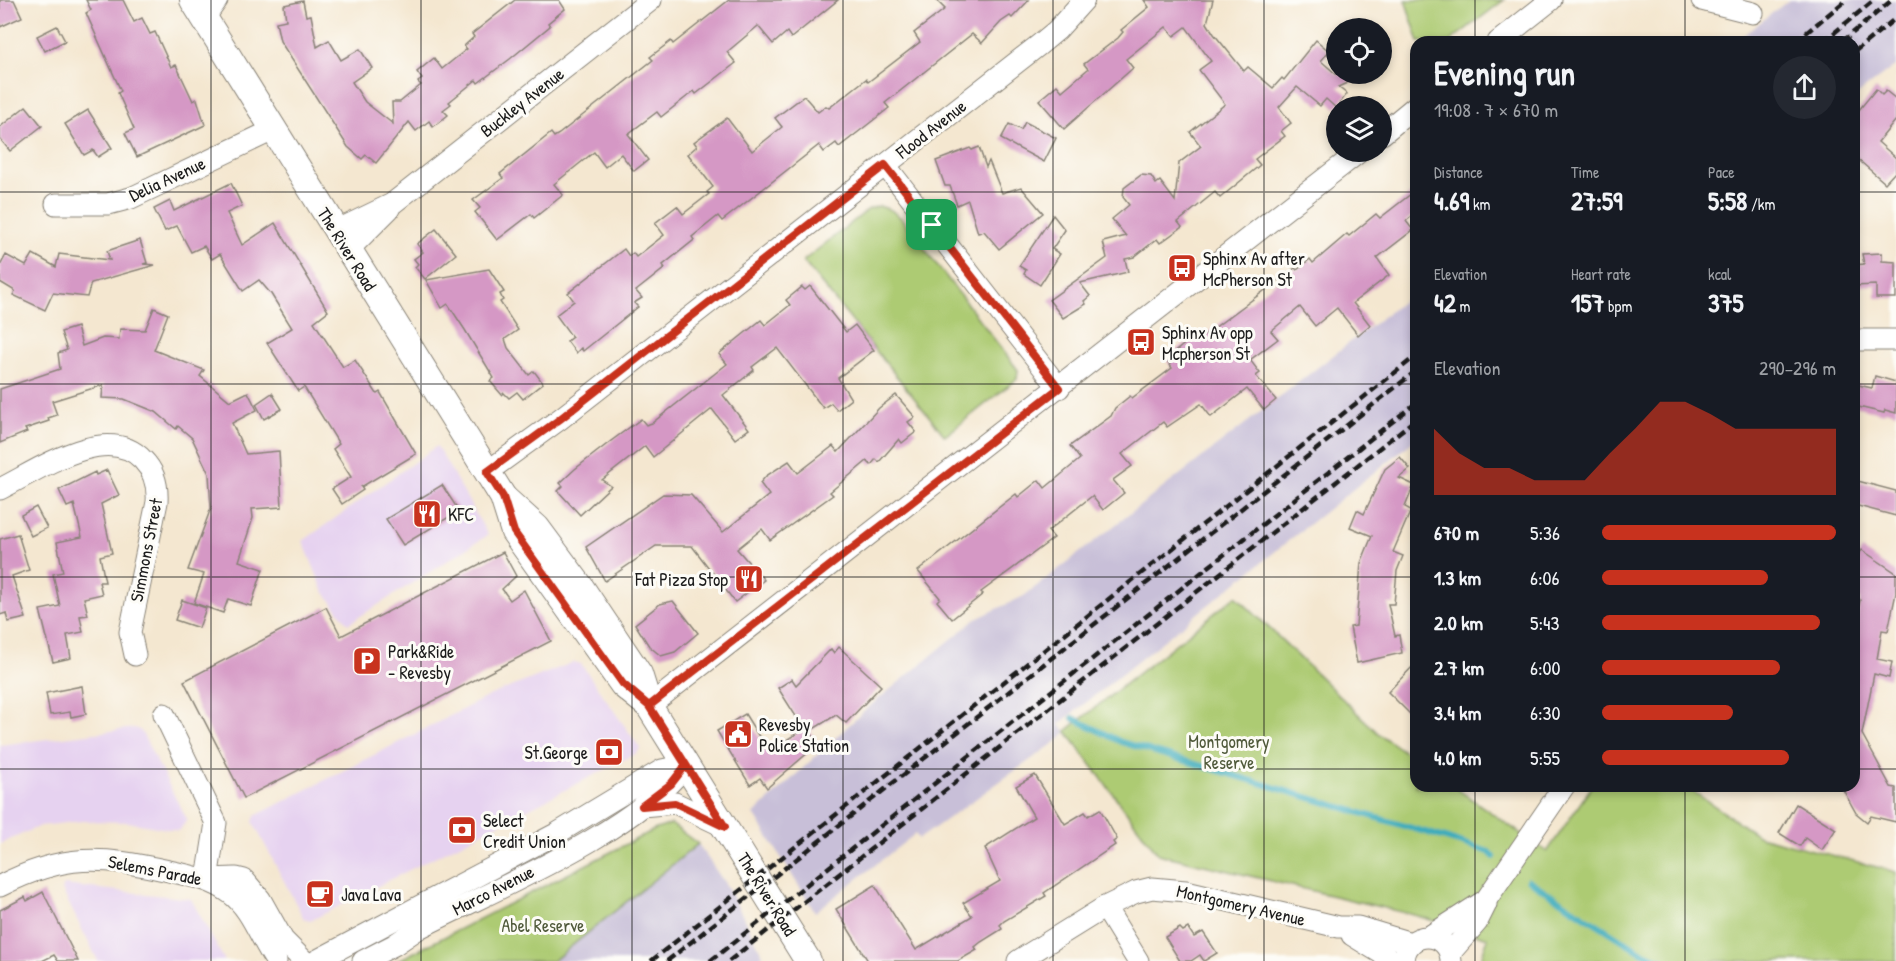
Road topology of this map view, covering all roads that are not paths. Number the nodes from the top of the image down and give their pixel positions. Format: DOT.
graph roads {
  1 [pos="651,0"];
  2 [pos="1084,0"];
  3 [pos="1551,0"];
  4 [pos="1702,0"];
  5 [pos="205,6"];
  6 [pos="1753,13"];
  7 [pos="1506,36"];
  8 [pos="1410,111"];
  9 [pos="1392,126"];
  10 [pos="273,130"];
  11 [pos="1346,162"];
  12 [pos="885,165"];
  13 [pos="56,204"];
  14 [pos="342,241"];
  15 [pos="1860,340"];
  16 [pos="1896,340"];
  17 [pos="1059,388"];
  18 [pos="487,472"];
  19 [pos="0,489"];
  20 [pos="135,655"];
  21 [pos="649,706"];
  22 [pos="164,714"];
  23 [pos="686,765"];
  24 [pos="1560,792"];
  25 [pos="642,806"];
  26 [pos="725,827"];
  27 [pos="207,879"];
  28 [pos="0,886"];
  29 [pos="1491,894"];
  30 [pos="1106,908"];
  31 [pos="1339,927"];
  32 [pos="1415,946"];
  33 [pos="799,957"];
  34 [pos="1451,957"];
  35 [pos="276,961"];
  36 [pos="304,961"];
  37 [pos="316,961"];
  38 [pos="363,961"];
  39 [pos="1018,961"];
  40 [pos="1138,961"];
  41 [pos="1394,961"];
  1 -- 14 [label="street, Buckley Avenue"];
  2 -- 12 [label="street, Flood Avenue"];
  3 -- 7 [label="street"];
  4 -- 6 [label="street"];
  5 -- 10 [label="main road, The River Road"];
  8 -- 9 [label="street"];
  10 -- 13 [label="street, Delia Avenue"];
  10 -- 14 [label="main road, The River Road"];
  11 -- 17 [label="street"];
  12 -- 17 [label="street"];
  12 -- 18 [label="street, Flood Avenue"];
  14 -- 18 [label="main road, The River Road"];
  15 -- 16 [label="street"];
  17 -- 21 [label="street"];
  18 -- 21 [label="main road, The River Road"];
  19 -- 20 [label="street, Simmons Street"];
  21 -- 23 [label="main road, The River Road"];
  22 -- 27 [label="street"];
  23 -- 25 [label="street, Marco Avenue"];
  23 -- 26 [label="main road, The River Road"];
  23 -- 37 [label="street, Marco Avenue"];
  24 -- 29 [label="street"];
  25 -- 26 [label="street"];
  25 -- 38 [label="street, Marco Avenue"];
  26 -- 33 [label="main road, The River Road"];
  27 -- 28 [label="street, Selems Parade"];
  27 -- 35 [label="street, Selems Parade"];
  27 -- 36 [label="street"];
  29 -- 32 [label="street"];
  29 -- 34 [label="street"];
  30 -- 31 [label="street, Montgomery Avenue"];
  30 -- 39 [label="street, Montgomery Avenue"];
  30 -- 40 [label="street"];
  31 -- 32 [label="street, Montgomery Avenue"];
  31 -- 41 [label="street, Montgomery Avenue"];
  32 -- 34 [label="street"];
}
